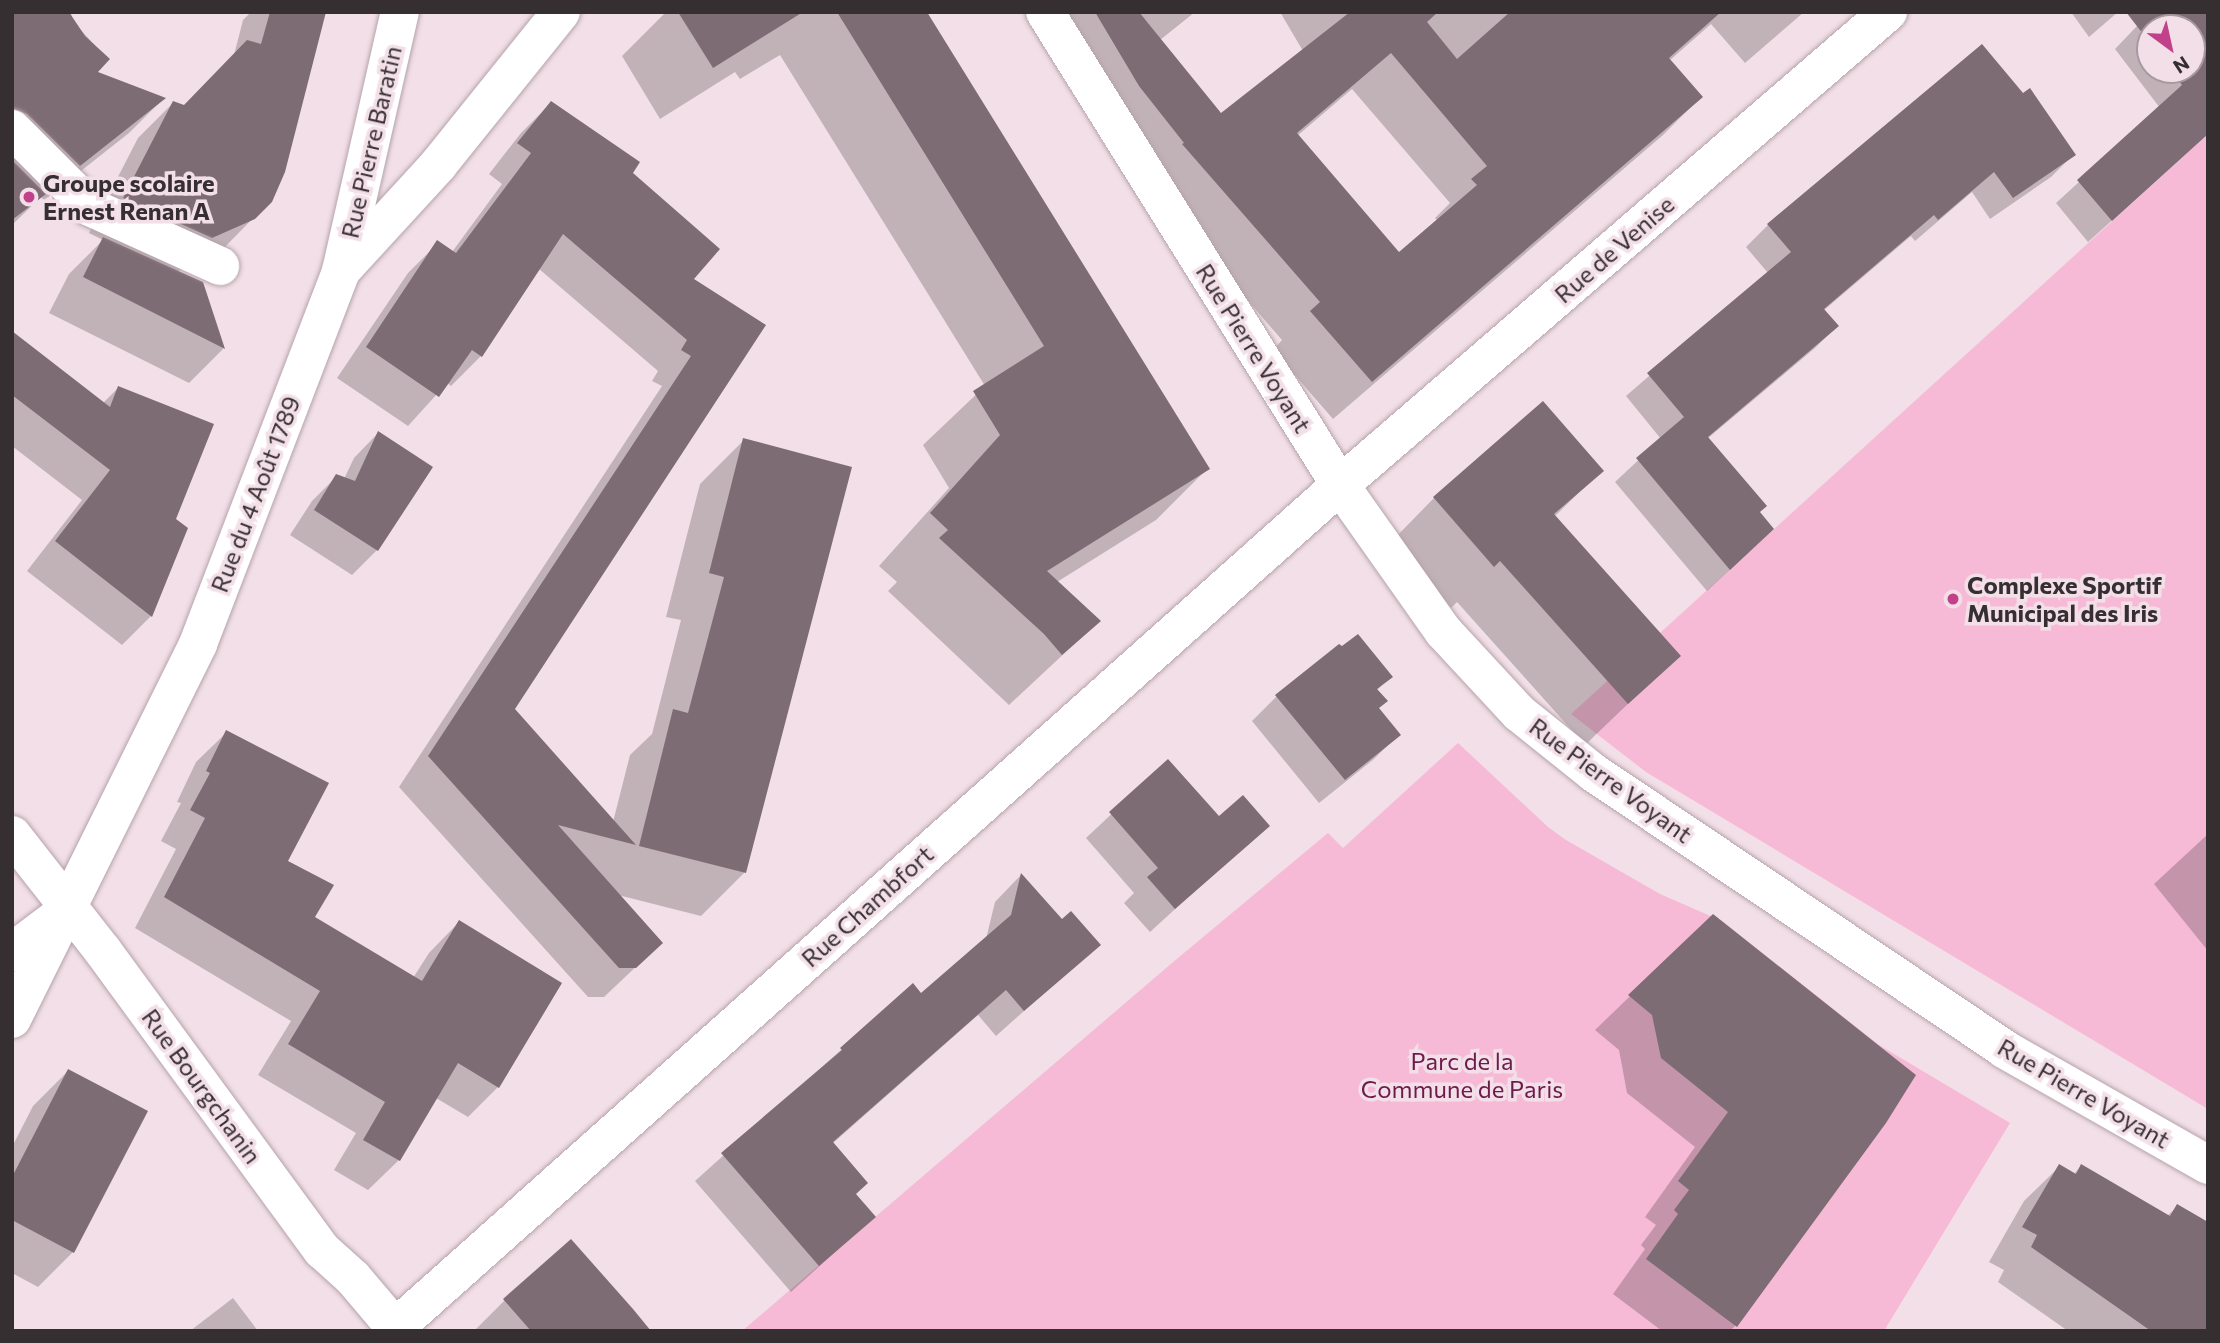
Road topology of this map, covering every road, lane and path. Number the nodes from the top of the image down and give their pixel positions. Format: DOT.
graph roads {
  1 [pos="400,12"];
  2 [pos="561,12"];
  3 [pos="1045,12"];
  4 [pos="1888,12"];
  5 [pos="12,129"];
  6 [pos="220,266"];
  7 [pos="341,271"];
  8 [pos="1340,485"];
  9 [pos="12,835"];
  10 [pos="69,909"];
  11 [pos="12,952"];
  12 [pos="12,1019"];
  13 [pos="2208,1165"];
  14 [pos="397,1329"];
  1 -- 7 [label="street, Rue Pierre Baratin"];
  2 -- 7 [label="street, Rue du 4 Août 1789"];
  3 -- 8 [label="street, Rue Pierre Voyant"];
  4 -- 8 [label="street, Rue de Venise"];
  5 -- 6 [label="street"];
  7 -- 10 [label="street, Rue du 4 Août 1789"];
  8 -- 13 [label="street, Rue Pierre Voyant"];
  8 -- 14 [label="street, Rue Chambfort"];
  9 -- 10 [label="street, Rue Bourgchanin"];
  10 -- 11 [label="street"];
  10 -- 12 [label="street, Rue du 4 Août 1789"];
  10 -- 14 [label="street, Rue Bourgchanin"];
}
